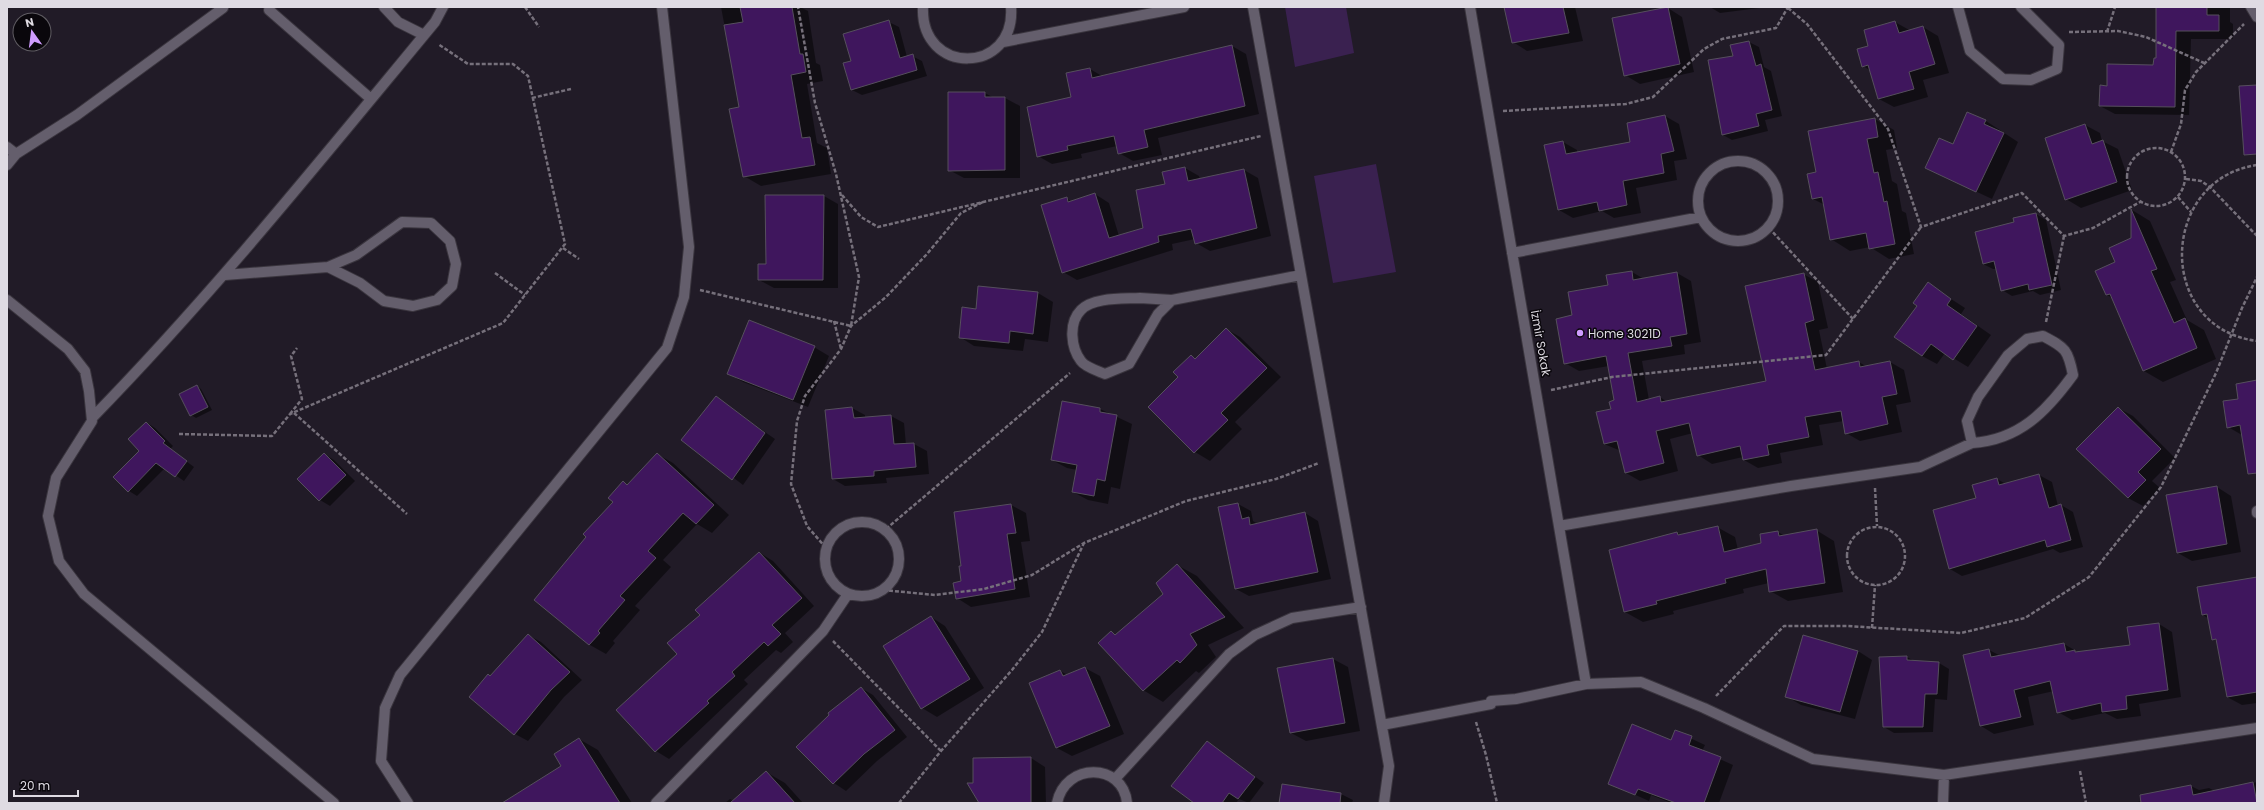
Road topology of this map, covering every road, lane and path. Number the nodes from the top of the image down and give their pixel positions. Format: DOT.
graph roads {
  1 [pos="384,7"];
  2 [pos="443,7"];
  3 [pos="525,7"];
  4 [pos="662,7"];
  5 [pos="798,7"];
  6 [pos="924,7"];
  7 [pos="1011,7"];
  8 [pos="1184,7"];
  9 [pos="1253,7"];
  10 [pos="1470,7"];
  11 [pos="1788,7"];
  12 [pos="1958,7"];
  13 [pos="2022,7"];
  14 [pos="2115,7"];
  15 [pos="223,8"];
  16 [pos="269,10"];
  17 [pos="2254,12"];
  18 [pos="539,27"];
  19 [pos="2107,32"];
  20 [pos="2047,33"];
  21 [pos="424,35"];
  22 [pos="1003,42"];
  23 [pos="2204,63"];
  24 [pos="571,90"];
  25 [pos="532,98"];
  26 [pos="371,99"];
  27 [pos="1488,112"];
  28 [pos="1275,133"];
  29 [pos="7,147"];
  30 [pos="2171,152"];
  31 [pos="16,154"];
  32 [pos="7,165"];
  33 [pos="2257,165"];
  34 [pos="2186,178"];
  35 [pos="2210,187"];
  36 [pos="842,195"];
  37 [pos="2178,197"];
  38 [pos="989,199"];
  39 [pos="2140,202"];
  40 [pos="2191,212"];
  41 [pos="1701,217"];
  42 [pos="1921,227"];
  43 [pos="1768,228"];
  44 [pos="2064,236"];
  45 [pos="2257,236"];
  46 [pos="562,248"];
  47 [pos="1512,253"];
  48 [pos="579,259"];
  49 [pos="328,267"];
  50 [pos="495,273"];
  51 [pos="225,275"];
  52 [pos="1301,275"];
  53 [pos="2257,277"];
  54 [pos="685,287"];
  55 [pos="525,295"];
  56 [pos="7,300"];
  57 [pos="1172,300"];
  58 [pos="1854,319"];
  59 [pos="833,320"];
  60 [pos="851,326"];
  61 [pos="2231,333"];
  62 [pos="2043,336"];
  63 [pos="2257,341"];
  64 [pos="297,348"];
  65 [pos="841,349"];
  66 [pos="1082,363"];
  67 [pos="1536,393"];
  68 [pos="294,413"];
  69 [pos="290,414"];
  70 [pos="92,418"];
  71 [pos="179,434"];
  72 [pos="1972,443"];
  73 [pos="1334,457"];
  74 [pos="1874,474"];
  75 [pos="407,514"];
  76 [pos="1559,526"];
  77 [pos="1877,526"];
  78 [pos="886,529"];
  79 [pos="1084,542"];
  80 [pos="826,548"];
  81 [pos="1875,585"];
  82 [pos="883,590"];
  83 [pos="848,594"];
  84 [pos="1361,607"];
  85 [pos="1872,628"];
  86 [pos="823,631"];
  87 [pos="1586,684"];
  88 [pos="1472,708"];
  89 [pos="1704,708"];
  90 [pos="1382,725"];
  91 [pos="2257,728"];
  92 [pos="941,751"];
  93 [pos="2077,755"];
  94 [pos="1944,775"];
  95 [pos="1115,780"];
  96 [pos="334,803"];
  97 [pos="408,803"];
  98 [pos="656,803"];
  99 [pos="899,803"];
  100 [pos="1057,803"];
  101 [pos="1127,803"];
  102 [pos="1384,803"];
  103 [pos="1497,803"];
  104 [pos="1943,803"];
  105 [pos="2086,803"];
  1 -- 21 [label="lane"];
  2 -- 21 [label="lane"];
  3 -- 18 [label="path"];
  4 -- 54 [label="lane"];
  5 -- 36 [label="path"];
  6 -- 22 [label="lane"];
  7 -- 22 [label="lane"];
  8 -- 22 [label="lane"];
  9 -- 28 [label="lane"];
  10 -- 27 [label="lane, İzmir Sokak"];
  11 -- 27 [label="path"];
  11 -- 42 [label="path"];
  12 -- 20 [label="lane"];
  13 -- 20 [label="lane"];
  14 -- 19 [label="path"];
  15 -- 31 [label="lane"];
  16 -- 26 [label="lane"];
  17 -- 23 [label="path"];
  19 -- 20 [label="path"];
  19 -- 23 [label="path"];
  21 -- 25 [label="path"];
  21 -- 26 [label="lane"];
  23 -- 30 [label="path"];
  24 -- 25 [label="path"];
  25 -- 46 [label="path"];
  26 -- 51 [label="lane"];
  27 -- 47 [label="lane, İzmir Sokak"];
  28 -- 38 [label="path"];
  28 -- 52 [label="lane"];
  29 -- 31 [label="lane"];
  30 -- 34 [label="path"];
  30 -- 39 [label="path"];
  31 -- 32 [label="lane"];
  33 -- 35 [label="path"];
  34 -- 35 [label="path"];
  34 -- 37 [label="path"];
  35 -- 40 [label="path"];
  35 -- 45 [label="path"];
  36 -- 38 [label="path"];
  36 -- 60 [label="path"];
  37 -- 39 [label="path"];
  37 -- 40 [label="path"];
  38 -- 60 [label="path"];
  39 -- 44 [label="path"];
  40 -- 61 [label="path"];
  41 -- 43 [label="lane"];
  41 -- 43 [label="lane"];
  41 -- 47 [label="lane"];
  42 -- 44 [label="path"];
  42 -- 58 [label="path"];
  43 -- 58 [label="path"];
  44 -- 62 [label="path"];
  46 -- 48 [label="path"];
  46 -- 55 [label="path"];
  47 -- 67 [label="lane, İzmir Sokak"];
  49 -- 49 [label="lane"];
  49 -- 51 [label="lane"];
  50 -- 55 [label="path"];
  51 -- 70 [label="lane"];
  52 -- 57 [label="lane"];
  52 -- 73 [label="lane"];
  53 -- 61 [label="path"];
  54 -- 59 [label="path"];
  54 -- 97 [label="lane"];
  55 -- 68 [label="path"];
  56 -- 70 [label="lane"];
  57 -- 66 [label="lane"];
  57 -- 66 [label="lane"];
  58 -- 67 [label="path"];
  59 -- 60 [label="path"];
  59 -- 65 [label="path"];
  60 -- 65 [label="path"];
  61 -- 63 [label="path"];
  61 -- 85 [label="path"];
  62 -- 72 [label="lane"];
  62 -- 72 [label="lane"];
  64 -- 69 [label="path"];
  65 -- 80 [label="path"];
  66 -- 78 [label="path"];
  67 -- 76 [label="lane, İzmir Sokak"];
  68 -- 69 [label="path"];
  68 -- 75 [label="path"];
  69 -- 71 [label="path"];
  70 -- 96 [label="lane"];
  72 -- 74 [label="lane"];
  73 -- 79 [label="path"];
  73 -- 84 [label="lane"];
  74 -- 76 [label="lane"];
  74 -- 77 [label="path"];
  76 -- 87 [label="lane, İzmir Sokak"];
  77 -- 81 [label="path"];
  77 -- 81 [label="path"];
  78 -- 80 [label="lane"];
  78 -- 82 [label="lane"];
  79 -- 82 [label="path"];
  79 -- 92 [label="path"];
  80 -- 83 [label="lane"];
  81 -- 85 [label="path"];
  82 -- 83 [label="lane"];
  83 -- 86 [label="lane"];
  84 -- 90 [label="lane"];
  84 -- 95 [label="lane"];
  85 -- 89 [label="path"];
  86 -- 92 [label="path"];
  86 -- 98 [label="lane"];
  87 -- 88 [label="lane"];
  87 -- 89 [label="lane"];
  88 -- 90 [label="lane"];
  88 -- 103 [label="path"];
  89 -- 94 [label="lane"];
  90 -- 102 [label="lane"];
  91 -- 93 [label="lane"];
  92 -- 99 [label="path"];
  93 -- 94 [label="lane"];
  93 -- 105 [label="path"];
  94 -- 104 [label="lane"];
  95 -- 100 [label="lane"];
  95 -- 101 [label="lane"];
}
